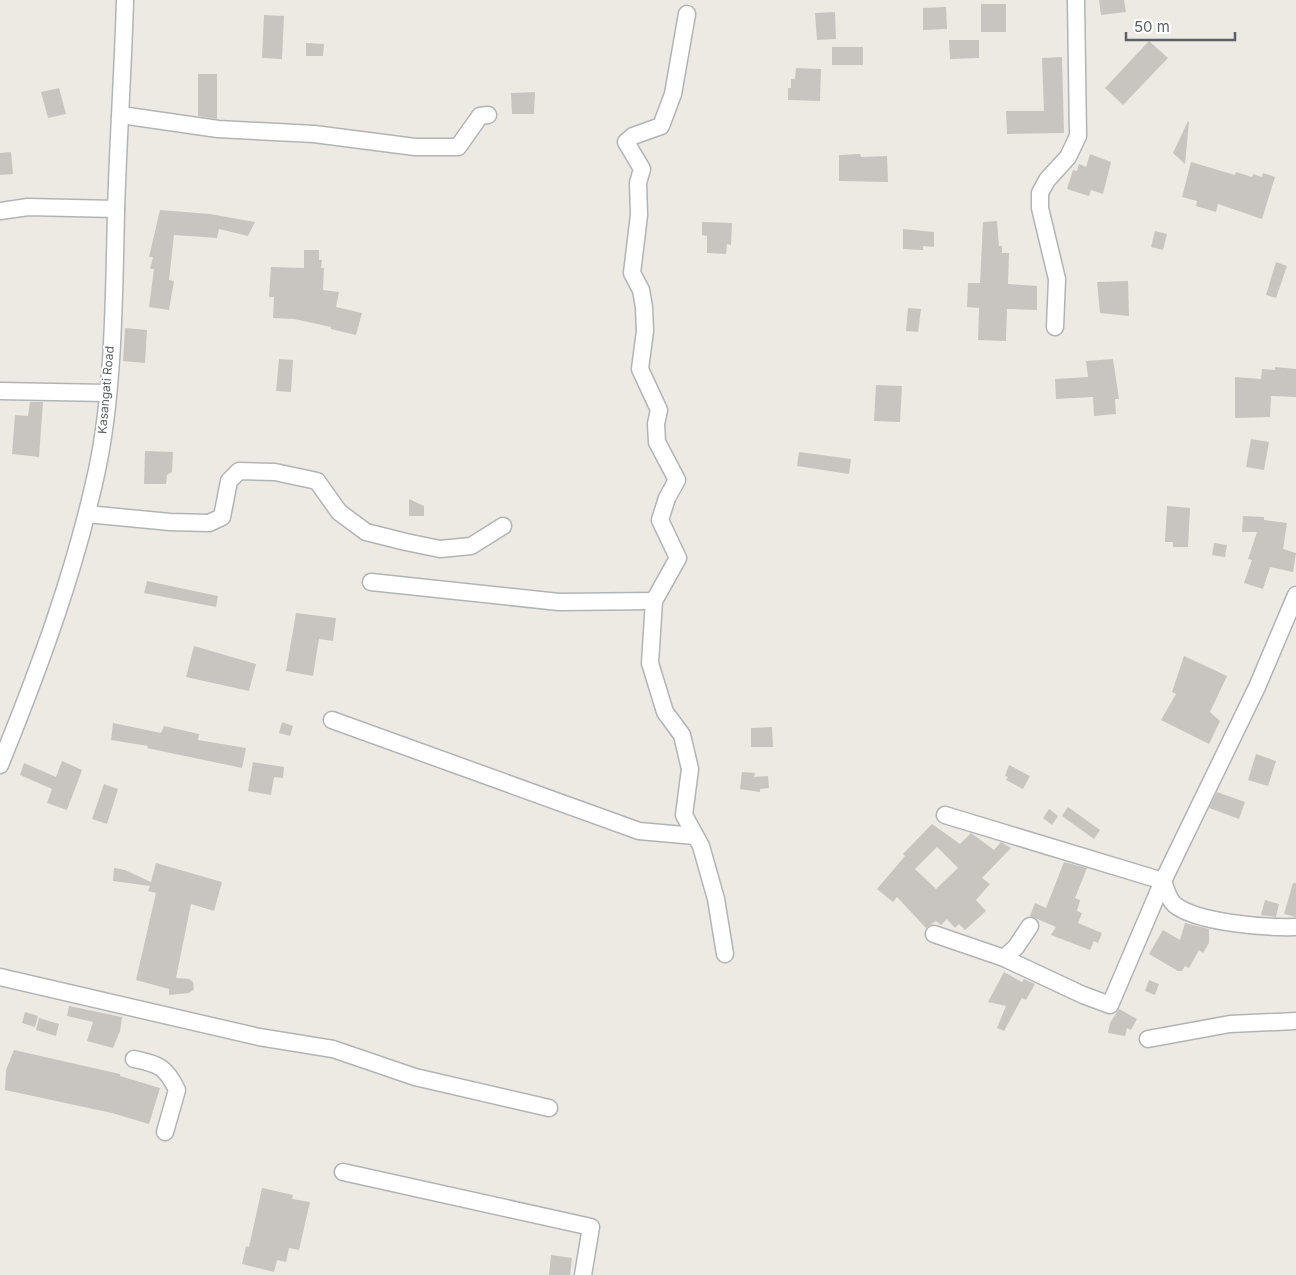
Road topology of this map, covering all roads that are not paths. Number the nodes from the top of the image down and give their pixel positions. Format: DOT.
graph roads {
  1 [pos="125,0"];
  2 [pos="1076,0"];
  3 [pos="687,14"];
  4 [pos="121,115"];
  5 [pos="488,115"];
  6 [pos="116,209"];
  7 [pos="0,211"];
  8 [pos="1055,327"];
  9 [pos="0,391"];
  10 [pos="107,393"];
  11 [pos="87,514"];
  12 [pos="503,526"];
  13 [pos="371,582"];
  14 [pos="1296,595"];
  15 [pos="654,601"];
  16 [pos="332,720"];
  17 [pos="0,765"];
  18 [pos="945,815"];
  19 [pos="695,836"];
  20 [pos="1163,881"];
  21 [pos="1030,926"];
  22 [pos="1296,927"];
  23 [pos="934,934"];
  24 [pos="725,954"];
  25 [pos="1004,958"];
  26 [pos="0,977"];
  27 [pos="1296,1021"];
  28 [pos="1148,1039"];
  29 [pos="134,1059"];
  30 [pos="548,1108"];
  31 [pos="165,1132"];
  32 [pos="343,1172"];
  33 [pos="583,1275"];
  1 -- 4 [label="street, Kasangati Road"];
  2 -- 8 [label="street"];
  3 -- 15 [label="street"];
  4 -- 5 [label="street"];
  4 -- 6 [label="street, Kasangati Road"];
  6 -- 7 [label="street"];
  6 -- 10 [label="street, Kasangati Road"];
  9 -- 10 [label="street"];
  10 -- 11 [label="street, Kasangati Road"];
  11 -- 12 [label="street"];
  11 -- 17 [label="street, Kasangati Road"];
  13 -- 15 [label="street"];
  14 -- 20 [label="street"];
  15 -- 19 [label="street"];
  16 -- 19 [label="street"];
  18 -- 20 [label="street"];
  19 -- 24 [label="street"];
  20 -- 22 [label="street"];
  20 -- 25 [label="street"];
  21 -- 25 [label="street"];
  23 -- 25 [label="street"];
  26 -- 30 [label="street"];
  27 -- 28 [label="street"];
  29 -- 31 [label="street"];
  32 -- 33 [label="street"];
}
